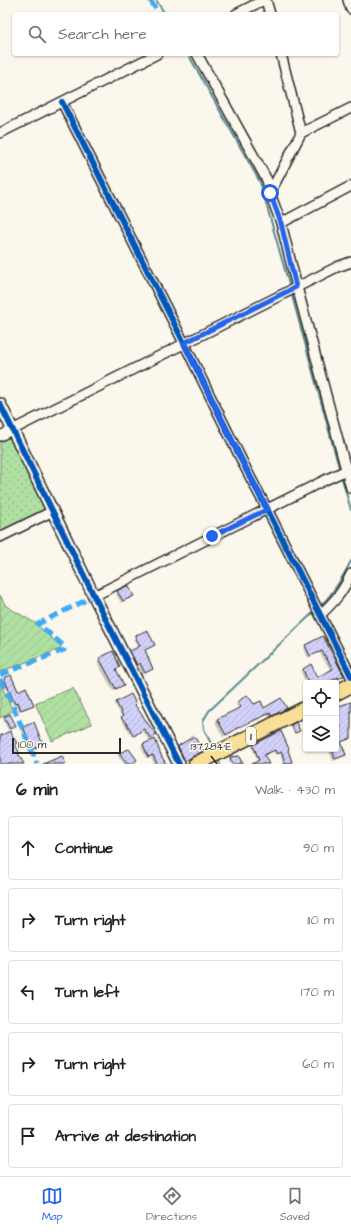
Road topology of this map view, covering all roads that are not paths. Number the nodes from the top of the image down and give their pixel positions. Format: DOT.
graph roads {
  1 [pos="265,0"];
  2 [pos="348,0"];
  3 [pos="351,9"];
  4 [pos="240,12"];
  5 [pos="269,12"];
  6 [pos="153,56"];
  7 [pos="198,56"];
  8 [pos="282,56"];
  9 [pos="62,102"];
  10 [pos="351,108"];
  11 [pos="0,133"];
  12 [pos="301,133"];
  13 [pos="351,186"];
  14 [pos="270,193"];
  15 [pos="281,223"];
  16 [pos="351,262"];
  17 [pos="296,287"];
  18 [pos="184,343"];
  19 [pos="0,404"];
  20 [pos="13,430"];
  21 [pos="0,436"];
  22 [pos="348,469"];
  23 [pos="351,488"];
  24 [pos="268,509"];
  25 [pos="53,511"];
  26 [pos="0,537"];
  27 [pos="351,574"];
  28 [pos="94,596"];
  29 [pos="320,615"];
  30 [pos="351,676"];
  31 [pos="351,685"];
  32 [pos="339,691"];
  33 [pos="303,710"];
  34 [pos="179,764"];
  35 [pos="196,764"];
  1 -- 4 [label="street"];
  1 -- 5 [label="street"];
  2 -- 3 [label="street"];
  6 -- 9 [label="street"];
  7 -- 14 [label="street"];
  8 -- 12 [label="street"];
  9 -- 11 [label="street"];
  9 -- 18 [label="street"];
  10 -- 12 [label="street"];
  12 -- 14 [label="street"];
  13 -- 15 [label="street"];
  14 -- 15 [label="street"];
  15 -- 17 [label="street"];
  16 -- 17 [label="street"];
  17 -- 18 [label="street"];
  17 -- 22 [label="street"];
  18 -- 20 [label="street"];
  18 -- 24 [label="street"];
  19 -- 20 [label="street"];
  20 -- 21 [label="street"];
  20 -- 25 [label="street"];
  22 -- 23 [label="street"];
  22 -- 24 [label="street"];
  24 -- 28 [label="street"];
  24 -- 29 [label="street"];
  25 -- 26 [label="street"];
  25 -- 28 [label="street"];
  27 -- 29 [label="street"];
  28 -- 34 [label="street"];
  29 -- 30 [label="street"];
  31 -- 32 [label="main road"];
  33 -- 35 [label="main road, 1"];
}
